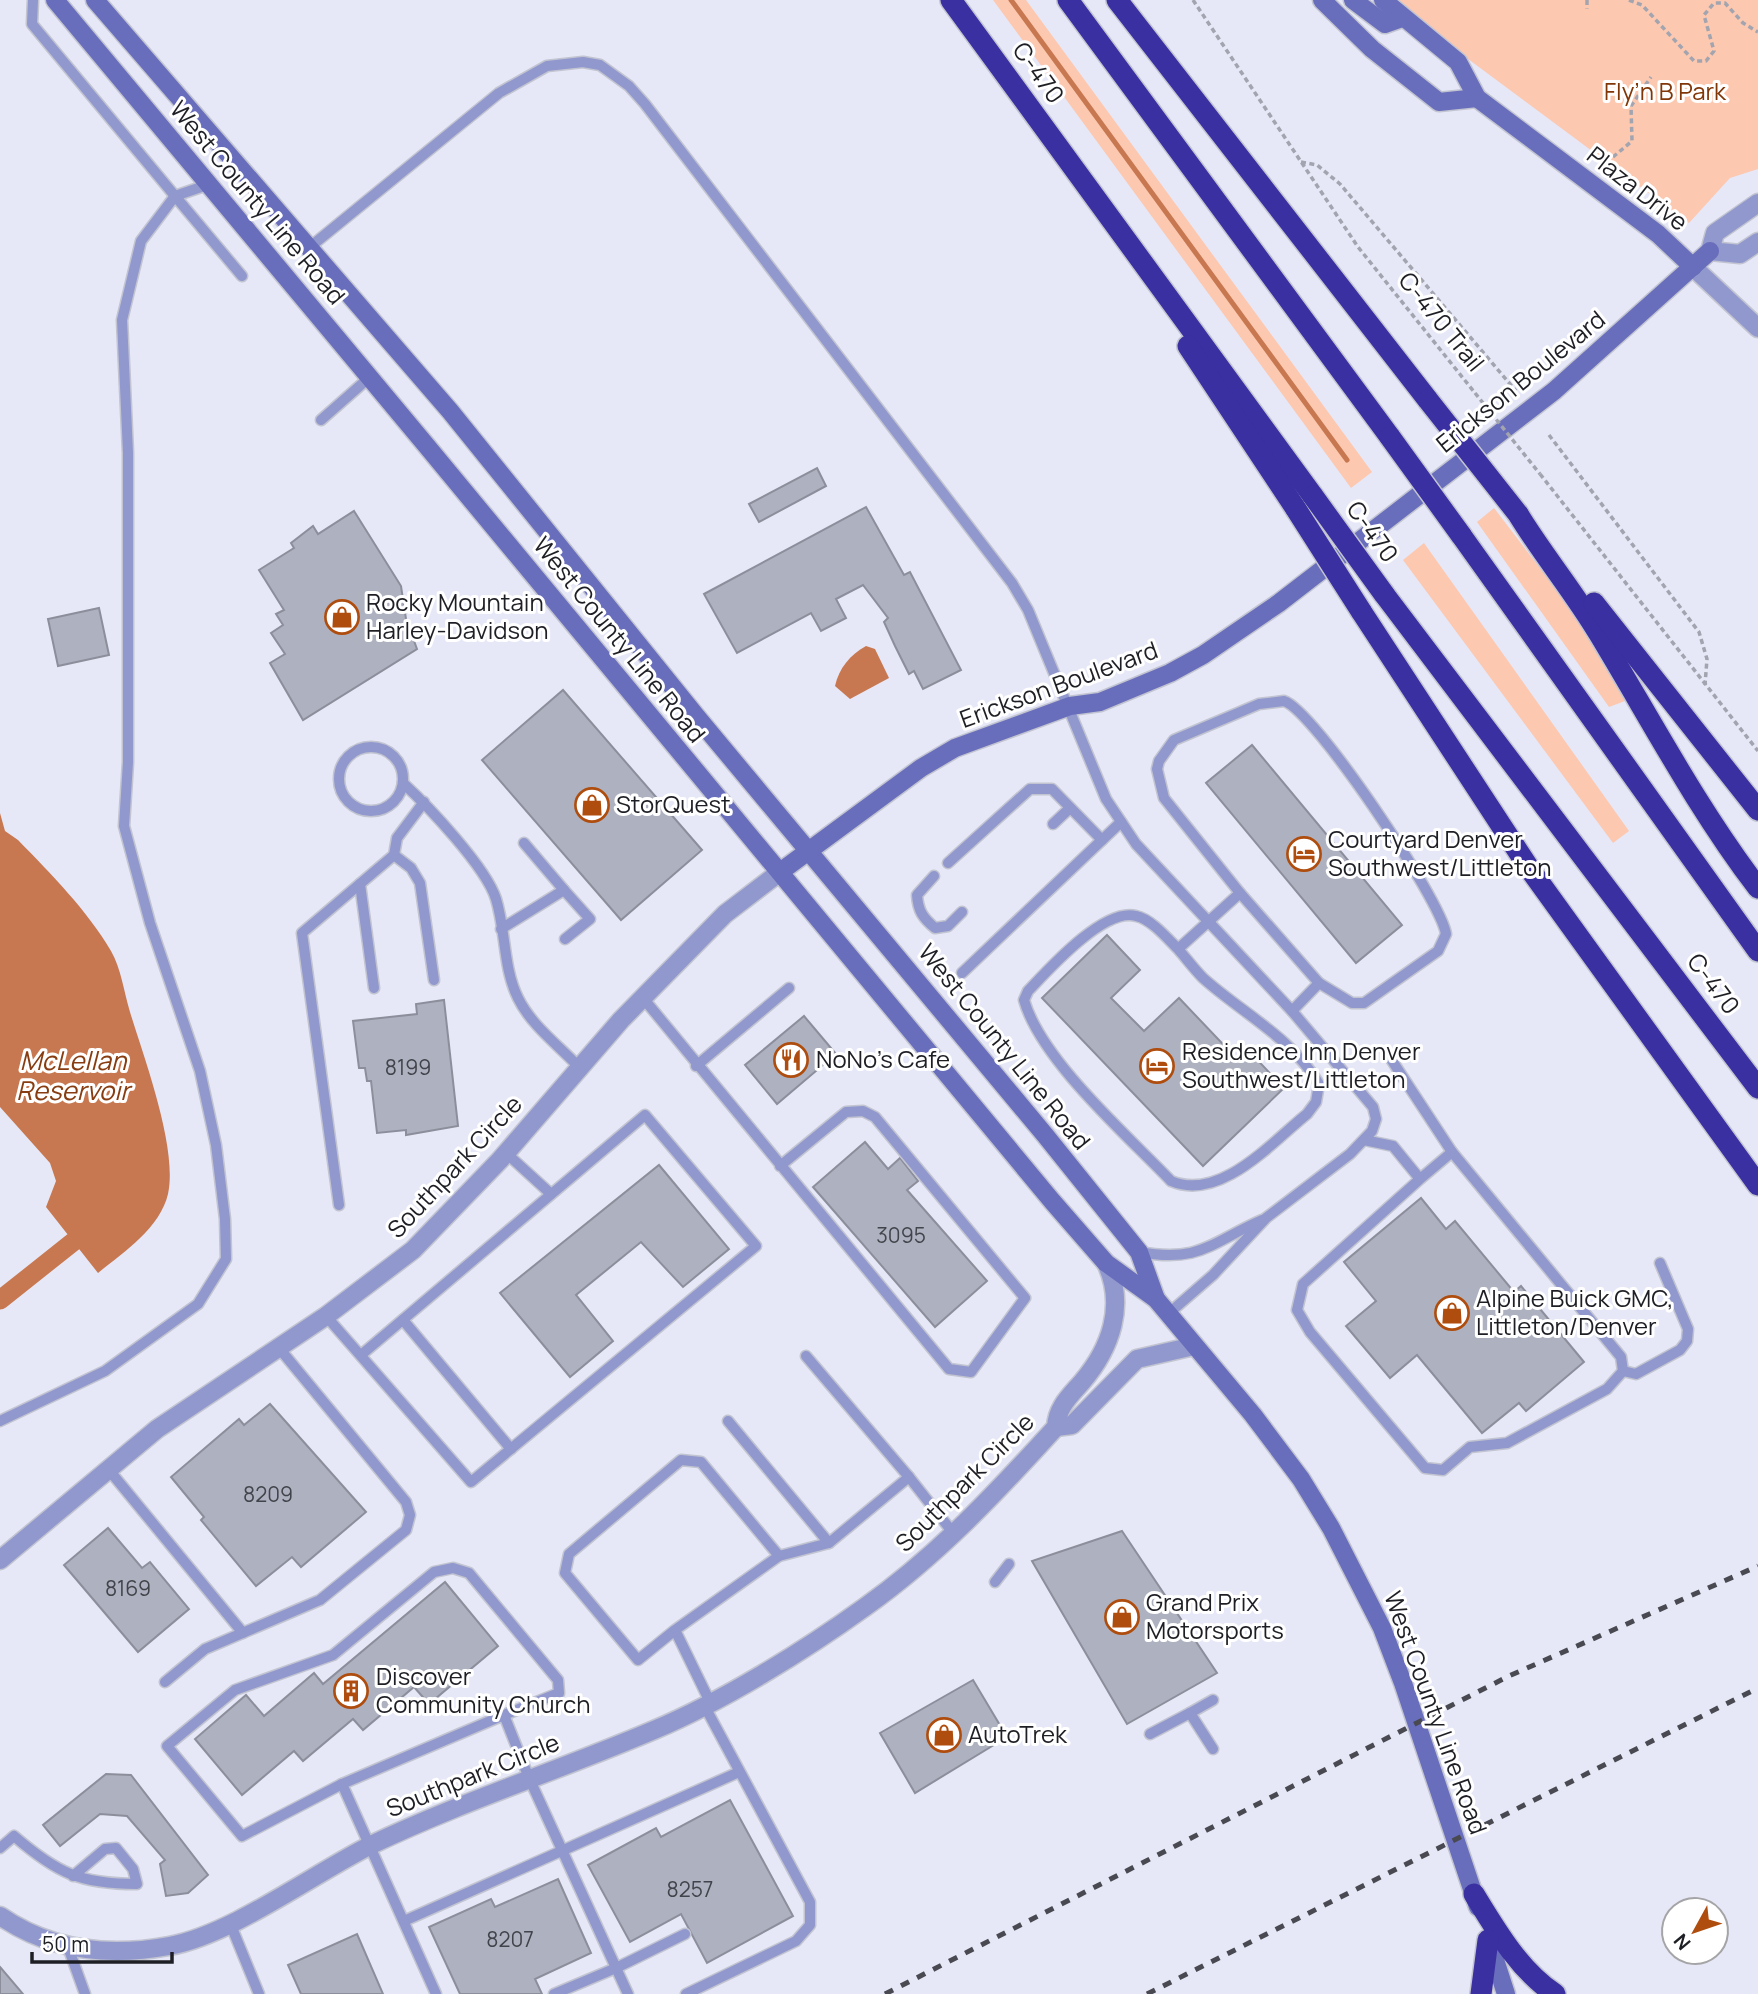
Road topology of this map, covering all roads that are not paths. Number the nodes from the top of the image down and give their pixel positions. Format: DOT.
graph roads {
  1 [pos="33,0"];
  2 [pos="55,0"];
  3 [pos="95,0"];
  4 [pos="951,0"];
  5 [pos="1068,0"];
  6 [pos="1117,0"];
  7 [pos="1322,0"];
  8 [pos="1353,0"];
  9 [pos="1383,0"];
  10 [pos="1402,18"];
  11 [pos="1477,98"];
  12 [pos="210,184"];
  13 [pos="175,196"];
  14 [pos="1758,203"];
  15 [pos="1758,242"];
  16 [pos="310,247"];
  17 [pos="1710,251"];
  18 [pos="1693,267"];
  19 [pos="242,276"];
  20 [pos="1758,328"];
  21 [pos="371,376"];
  22 [pos="321,420"];
  23 [pos="1304,502"];
  24 [pos="1518,514"];
  25 [pos="1070,706"];
  26 [pos="403,783"];
  27 [pos="424,802"];
  28 [pos="1070,808"];
  29 [pos="1758,810"];
  30 [pos="1121,822"];
  31 [pos="1053,824"];
  32 [pos="1102,840"];
  33 [pos="524,842"];
  34 [pos="811,850"];
  35 [pos="394,855"];
  36 [pos="948,863"];
  37 [pos="780,872"];
  38 [pos="934,876"];
  39 [pos="360,884"];
  40 [pos="1758,888"];
  41 [pos="564,890"];
  42 [pos="1240,893"];
  43 [pos="962,912"];
  44 [pos="1207,921"];
  45 [pos="501,929"];
  46 [pos="565,939"];
  47 [pos="1178,949"];
  48 [pos="1758,951"];
  49 [pos="962,973"];
  50 [pos="434,980"];
  51 [pos="1319,983"];
  52 [pos="374,988"];
  53 [pos="789,988"];
  54 [pos="643,998"];
  55 [pos="1292,1011"];
  56 [pos="1387,1053"];
  57 [pos="578,1066"];
  58 [pos="696,1066"];
  59 [pos="1758,1088"];
  60 [pos="1364,1140"];
  61 [pos="506,1153"];
  62 [pos="1452,1153"];
  63 [pos="780,1166"];
  64 [pos="1420,1179"];
  65 [pos="1758,1185"];
  66 [pos="551,1194"];
  67 [pos="339,1205"];
  68 [pos="1266,1218"];
  69 [pos="1139,1252"];
  70 [pos="1106,1263"];
  71 [pos="1660,1263"];
  72 [pos="1156,1299"];
  73 [pos="1168,1314"];
  74 [pos="326,1316"];
  75 [pos="403,1320"];
  76 [pos="1194,1346"];
  77 [pos="279,1348"];
  78 [pos="361,1355"];
  79 [pos="806,1356"];
  80 [pos="1623,1371"];
  81 [pos="0,1421"];
  82 [pos="728,1421"];
  83 [pos="1056,1427"];
  84 [pos="511,1449"];
  85 [pos="109,1470"];
  86 [pos="909,1477"];
  87 [pos="954,1534"];
  88 [pos="829,1543"];
  89 [pos="779,1556"];
  90 [pos="0,1560"];
  91 [pos="1009,1564"];
  92 [pos="995,1582"];
  93 [pos="675,1630"];
  94 [pos="243,1633"];
  95 [pos="165,1682"];
  96 [pos="1213,1700"];
  97 [pos="707,1704"];
  98 [pos="1190,1713"];
  99 [pos="504,1716"];
  100 [pos="1150,1734"];
  101 [pos="1213,1749"];
  102 [pos="739,1772"];
  103 [pos="529,1778"];
  104 [pos="342,1784"];
  105 [pos="369,1847"];
  106 [pos="0,1848"];
  107 [pos="564,1851"];
  108 [pos="73,1876"];
  109 [pos="1474,1894"];
  110 [pos="0,1916"];
  111 [pos="404,1922"];
  112 [pos="230,1923"];
  113 [pos="685,1934"];
  114 [pos="1488,1940"];
  115 [pos="68,1947"];
  116 [pos="616,1968"];
  117 [pos="85,1994"];
  118 [pos="260,1994"];
  119 [pos="436,1994"];
  120 [pos="554,1994"];
  121 [pos="628,1994"];
  122 [pos="686,1994"];
  123 [pos="1482,1994"];
  124 [pos="1506,1994"];
  125 [pos="1555,1994"];
  1 -- 13 [label="lane"];
  2 -- 12 [label="main road, West County Line Road"];
  3 -- 16 [label="main road, West County Line Road"];
  4 -- 23 [label="highway, C-470"];
  5 -- 48 [label="highway, bridge"];
  6 -- 24 [label="highway, bridge"];
  7 -- 11 [label="main road"];
  8 -- 10 [label="main road"];
  9 -- 10 [label="main road, Plaza Drive"];
  10 -- 11 [label="main road, Plaza Drive"];
  11 -- 18 [label="main road, Plaza Drive"];
  12 -- 13 [label="lane"];
  12 -- 21 [label="main road, West County Line Road"];
  13 -- 19 [label="lane"];
  13 -- 81 [label="lane"];
  14 -- 17 [label="street"];
  15 -- 17 [label="street"];
  16 -- 25 [label="lane"];
  16 -- 34 [label="main road, West County Line Road"];
  17 -- 18 [label="main road, Erickson Boulevard"];
  18 -- 20 [label="street, Plaza Drive"];
  18 -- 25 [label="main road, Erickson Boulevard"];
  21 -- 22 [label="lane"];
  21 -- 37 [label="main road, West County Line Road"];
  23 -- 59 [label="highway, C-470, bridge"];
  23 -- 65 [label="highway, bridge"];
  24 -- 29 [label="highway"];
  24 -- 40 [label="highway"];
  25 -- 30 [label="lane"];
  25 -- 34 [label="main road, Erickson Boulevard"];
  26 -- 26 [label="lane"];
  26 -- 27 [label="lane"];
  27 -- 35 [label="lane"];
  27 -- 45 [label="lane"];
  28 -- 31 [label="lane"];
  28 -- 32 [label="lane"];
  28 -- 36 [label="lane"];
  30 -- 32 [label="lane"];
  30 -- 44 [label="lane"];
  32 -- 49 [label="lane"];
  33 -- 41 [label="lane"];
  34 -- 37 [label="main road, Erickson Boulevard"];
  34 -- 69 [label="main road, West County Line Road"];
  35 -- 39 [label="lane"];
  35 -- 50 [label="lane"];
  37 -- 54 [label="street, Southpark Circle"];
  37 -- 70 [label="main road, West County Line Road"];
  38 -- 43 [label="lane"];
  39 -- 52 [label="lane"];
  39 -- 67 [label="lane"];
  41 -- 45 [label="lane"];
  41 -- 46 [label="lane"];
  42 -- 44 [label="lane"];
  42 -- 51 [label="lane"];
  42 -- 51 [label="lane"];
  44 -- 47 [label="lane"];
  44 -- 55 [label="lane"];
  45 -- 57 [label="lane"];
  47 -- 47 [label="lane"];
  51 -- 55 [label="lane"];
  53 -- 58 [label="lane"];
  54 -- 57 [label="street, Southpark Circle"];
  54 -- 58 [label="lane"];
  55 -- 60 [label="lane"];
  56 -- 62 [label="lane"];
  57 -- 61 [label="street, Southpark Circle"];
  58 -- 63 [label="lane"];
  60 -- 64 [label="lane"];
  60 -- 68 [label="lane"];
  61 -- 66 [label="lane"];
  61 -- 74 [label="street, Southpark Circle"];
  62 -- 64 [label="lane"];
  62 -- 80 [label="lane"];
  63 -- 63 [label="lane"];
  64 -- 80 [label="lane"];
  66 -- 75 [label="lane"];
  66 -- 84 [label="lane"];
  68 -- 69 [label="lane"];
  68 -- 73 [label="lane"];
  69 -- 72 [label="main road, West County Line Road"];
  70 -- 72 [label="main road, West County Line Road"];
  70 -- 83 [label="street, Southpark Circle"];
  71 -- 80 [label="lane"];
  72 -- 73 [label="main road, West County Line Road"];
  73 -- 76 [label="main road, West County Line Road"];
  74 -- 77 [label="street, Southpark Circle"];
  74 -- 78 [label="lane"];
  75 -- 78 [label="lane"];
  75 -- 84 [label="lane"];
  76 -- 83 [label="street, Southpark Circle"];
  76 -- 109 [label="main road, West County Line Road"];
  77 -- 85 [label="street, Southpark Circle"];
  77 -- 94 [label="lane"];
  78 -- 84 [label="lane"];
  79 -- 86 [label="lane"];
  82 -- 88 [label="lane"];
  83 -- 87 [label="street, Southpark Circle"];
  85 -- 90 [label="street, Southpark Circle"];
  85 -- 94 [label="lane"];
  86 -- 87 [label="lane"];
  86 -- 88 [label="lane"];
  87 -- 97 [label="street, Southpark Circle"];
  88 -- 89 [label="lane"];
  89 -- 93 [label="lane"];
  89 -- 93 [label="lane"];
  91 -- 92 [label="lane"];
  93 -- 97 [label="lane"];
  94 -- 95 [label="lane"];
  96 -- 98 [label="lane"];
  97 -- 102 [label="lane"];
  97 -- 103 [label="street, Southpark Circle"];
  98 -- 100 [label="lane"];
  98 -- 101 [label="lane"];
  99 -- 103 [label="lane"];
  99 -- 104 [label="lane"];
  99 -- 104 [label="lane"];
  102 -- 107 [label="lane"];
  102 -- 122 [label="lane"];
  103 -- 105 [label="street, Southpark Circle"];
  103 -- 107 [label="lane"];
  104 -- 105 [label="lane"];
  105 -- 111 [label="lane"];
  105 -- 112 [label="street, Southpark Circle"];
  106 -- 108 [label="lane"];
  107 -- 111 [label="lane"];
  107 -- 116 [label="lane"];
  108 -- 108 [label="lane"];
  109 -- 114 [label="main road, West County Line Road"];
  109 -- 125 [label="highway"];
  110 -- 115 [label="street, Southpark Circle"];
  111 -- 119 [label="lane"];
  112 -- 115 [label="street, Southpark Circle"];
  112 -- 118 [label="lane"];
  113 -- 116 [label="lane"];
  114 -- 123 [label="highway"];
  114 -- 124 [label="main road, West County Line Road"];
  115 -- 117 [label="lane"];
  116 -- 120 [label="lane"];
  116 -- 121 [label="lane"];
}
